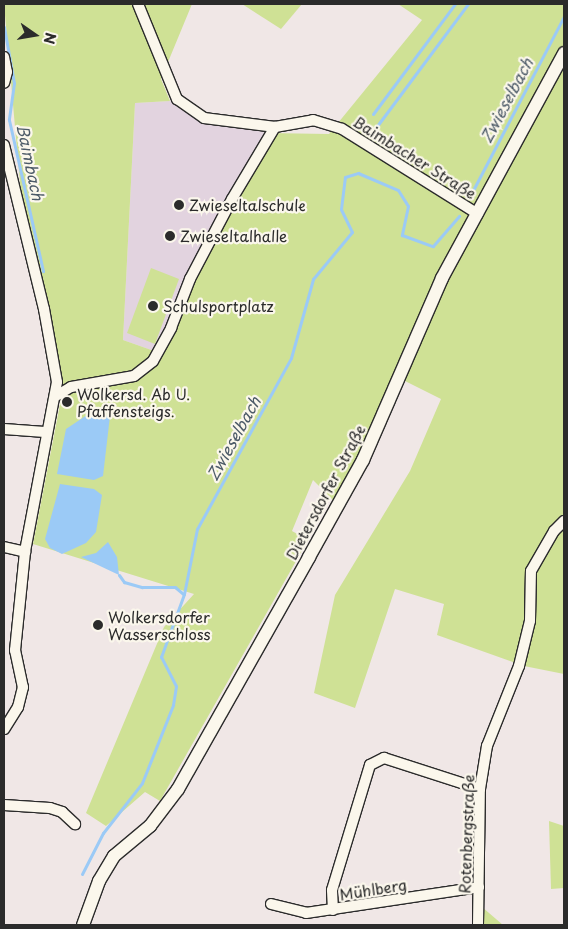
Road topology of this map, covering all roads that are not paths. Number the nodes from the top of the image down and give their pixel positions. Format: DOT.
graph roads {
  1 [pos="138,4"];
  2 [pos="564,53"];
  3 [pos="4,57"];
  4 [pos="4,83"];
  5 [pos="275,127"];
  6 [pos="4,145"];
  7 [pos="478,214"];
  8 [pos="56,396"];
  9 [pos="4,429"];
  10 [pos="45,432"];
  11 [pos="564,522"];
  12 [pos="4,547"];
  13 [pos="25,552"];
  14 [pos="4,729"];
  15 [pos="480,790"];
  16 [pos="4,806"];
  17 [pos="74,824"];
  18 [pos="479,888"];
  19 [pos="271,904"];
  20 [pos="333,910"];
  21 [pos="83,925"];
  22 [pos="478,925"];
  1 -- 5 [label="street, Baimbacher Straße"];
  2 -- 7 [label="street, Dietersdorfer Straße"];
  3 -- 4 [label="street"];
  5 -- 7 [label="street, Baimbacher Straße"];
  5 -- 8 [label="street"];
  6 -- 8 [label="street"];
  7 -- 21 [label="street, Dietersdorfer Straße"];
  8 -- 10 [label="street"];
  9 -- 10 [label="street"];
  10 -- 13 [label="street"];
  11 -- 15 [label="street, Rotenbergstraße"];
  12 -- 13 [label="street"];
  13 -- 14 [label="street"];
  15 -- 18 [label="street, Rotenbergstraße"];
  15 -- 20 [label="street"];
  16 -- 17 [label="street"];
  18 -- 20 [label="street, Mühlberg"];
  18 -- 22 [label="street, Rotenbergstraße"];
  19 -- 20 [label="street, Mühlberg"];
}
